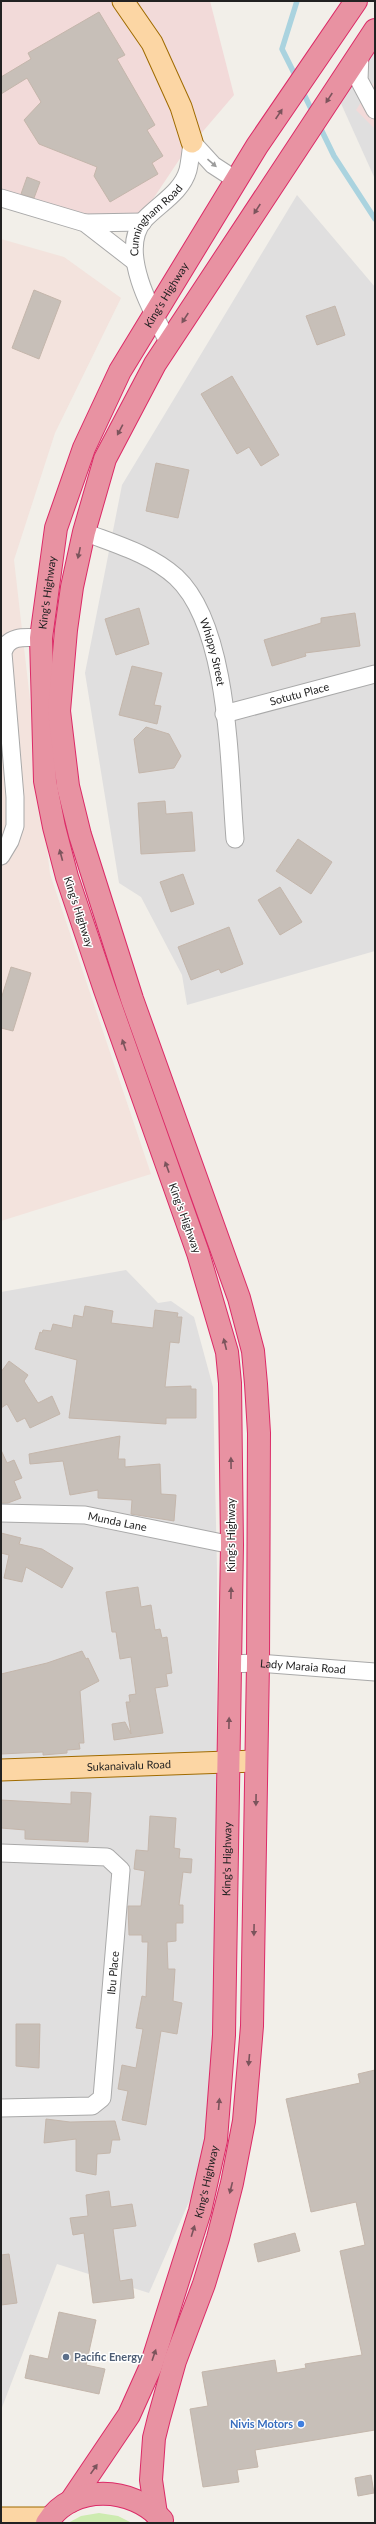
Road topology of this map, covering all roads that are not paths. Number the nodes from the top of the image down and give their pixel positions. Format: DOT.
graph roads {
  1 [pos="123,1"];
  2 [pos="356,1"];
  3 [pos="375,30"];
  4 [pos="355,59"];
  5 [pos="375,110"];
  6 [pos="192,142"];
  7 [pos="236,180"];
  8 [pos="1,198"];
  9 [pos="143,222"];
  10 [pos="85,223"];
  11 [pos="134,261"];
  12 [pos="153,314"];
  13 [pos="169,343"];
  14 [pos="84,532"];
  15 [pos="41,638"];
  16 [pos="375,674"];
  17 [pos="224,714"];
  18 [pos="235,839"];
  19 [pos="1,856"];
  20 [pos="1,1513"];
  21 [pos="232,1545"];
  22 [pos="258,1663"];
  23 [pos="230,1664"];
  24 [pos="375,1672"];
  25 [pos="256,1761"];
  26 [pos="228,1762"];
  27 [pos="1,1770"];
  28 [pos="1,1853"];
  29 [pos="1,2108"];
  30 [pos="72,2501"];
  31 [pos="1,2518"];
  32 [pos="160,2518"];
  33 [pos="48,2521"];
  1 -- 6 [label="main road, Cunningham Road"];
  7 -- 2 [label="highway, King's Highway, one-way"];
  3 -- 4 [label="highway, King's Highway"];
  4 -- 5 [label="street"];
  4 -- 13 [label="highway, King's Highway, one-way"];
  6 -- 7 [label="street, Cunningham Road, one-way"];
  6 -- 9 [label="street, Cunningham Road"];
  7 -- 12 [label="highway, King's Highway"];
  8 -- 10 [label="street"];
  9 -- 10 [label="street"];
  9 -- 11 [label="street, Cunningham Road"];
  10 -- 11 [label="street"];
  11 -- 12 [label="street, Cunningham Road"];
  12 -- 13 [label="street, Cunningham Road"];
  12 -- 15 [label="highway, King's Highway"];
  13 -- 14 [label="highway, King's Highway, one-way"];
  14 -- 17 [label="street, Whippy Street"];
  14 -- 22 [label="highway, King's Highway, one-way"];
  15 -- 19 [label="street"];
  21 -- 15 [label="highway, King's Highway, one-way"];
  16 -- 17 [label="street, Sotutu Place"];
  17 -- 18 [label="street, Whippy Street"];
  20 -- 21 [label="street, Munda Lane"];
  23 -- 21 [label="highway, King's Highway, one-way"];
  22 -- 23 [label="street, Lady Maraia Road"];
  22 -- 24 [label="street, Lady Maraia Road"];
  22 -- 25 [label="highway, King's Highway"];
  26 -- 23 [label="highway, King's Highway, one-way"];
  25 -- 26 [label="main road, Sukanaivalu Road"];
  25 -- 32 [label="highway, King's Highway, one-way"];
  26 -- 27 [label="main road, Sukanaivalu Road"];
  30 -- 26 [label="highway, King's Highway, one-way"];
  28 -- 29 [label="street, Ibu Place"];
  30 -- 32 [label="highway"];
  30 -- 33 [label="highway"];
  31 -- 33 [label="main road"];
}
